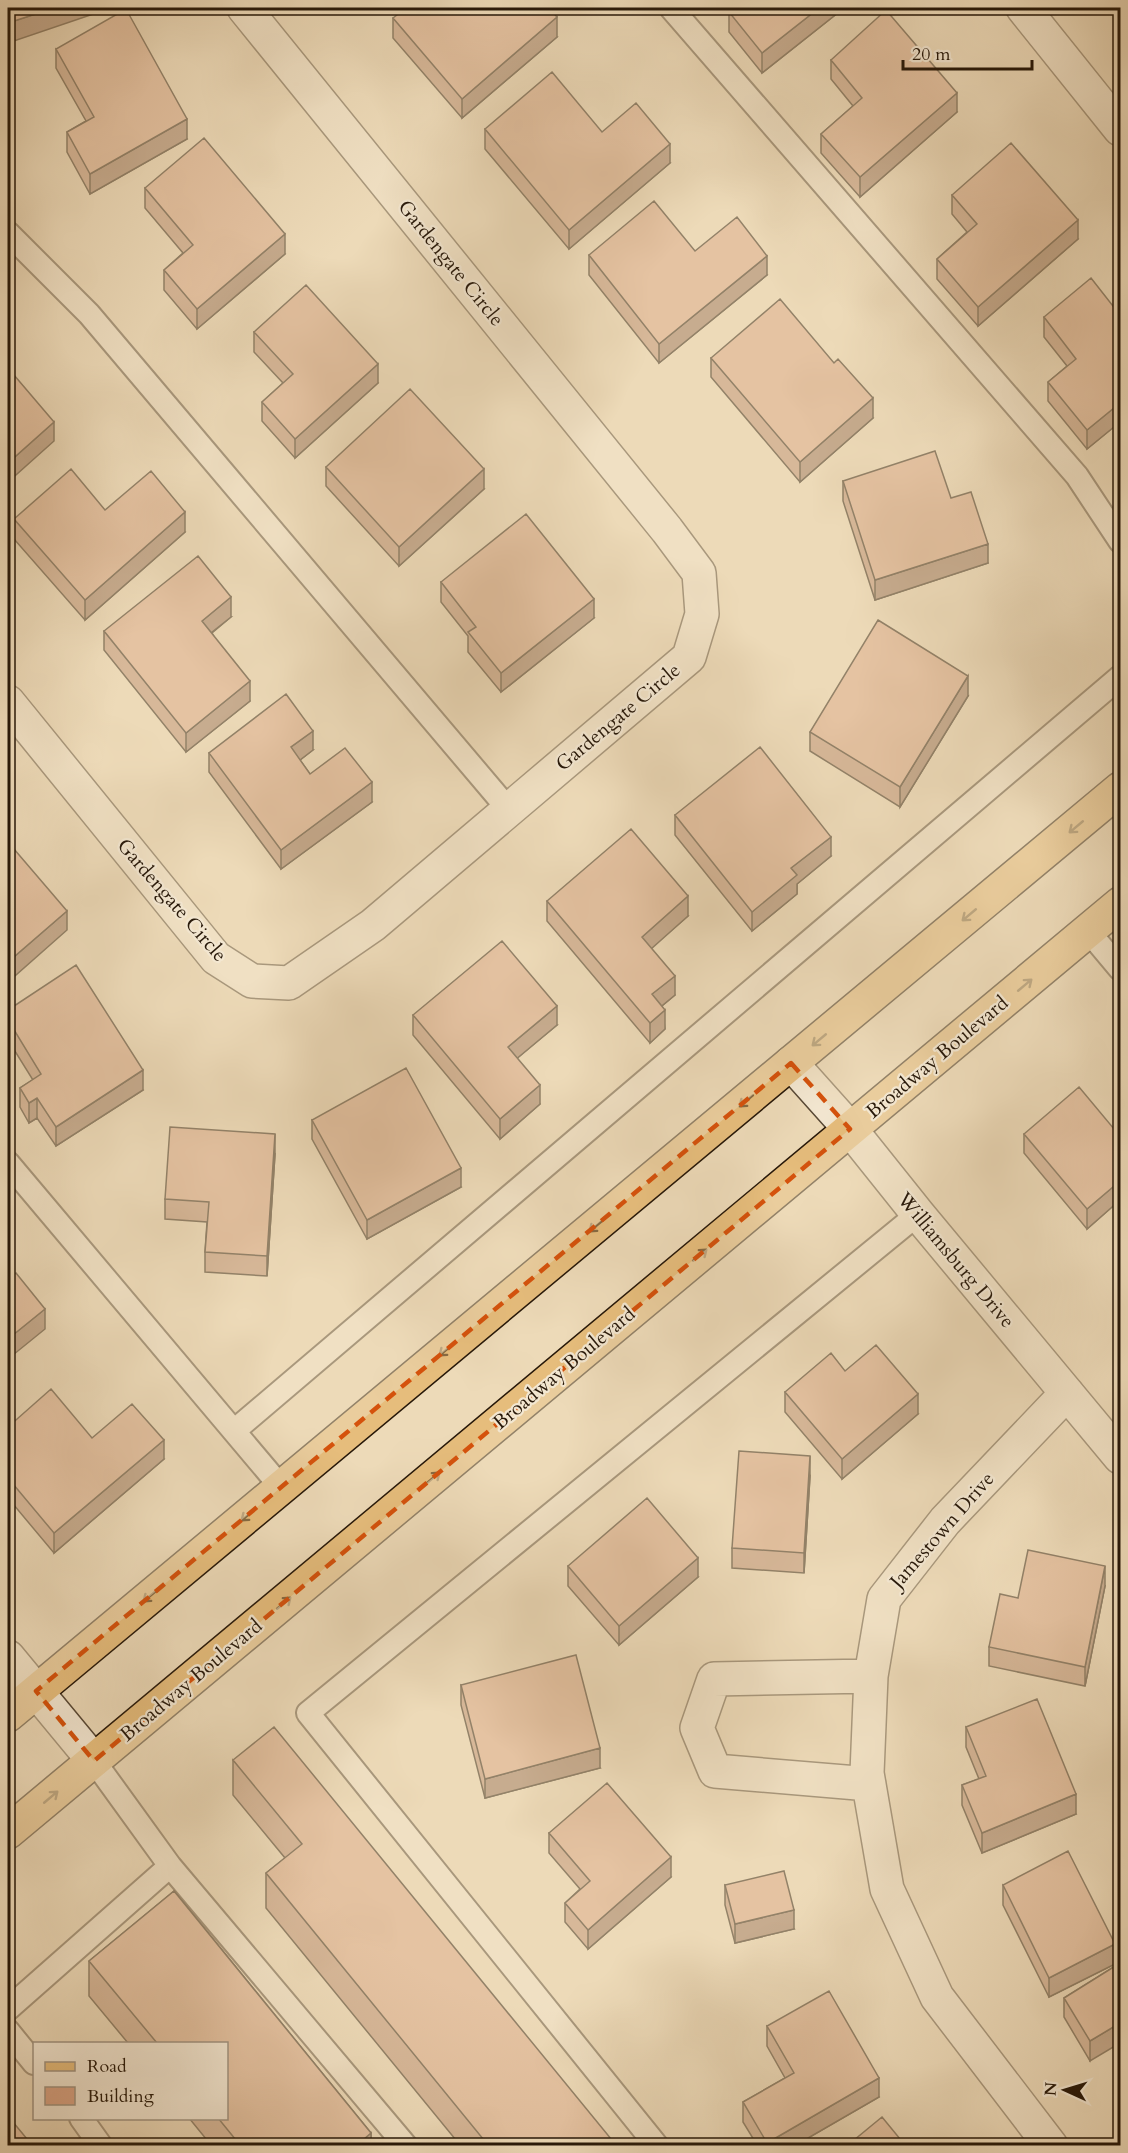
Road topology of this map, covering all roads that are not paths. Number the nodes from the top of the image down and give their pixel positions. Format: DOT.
graph roads {
  1 [pos="244,8"];
  2 [pos="671,8"];
  3 [pos="1023,8"];
  4 [pos="1120,129"];
  5 [pos="8,233"];
  6 [pos="1120,541"];
  7 [pos="1120,677"];
  8 [pos="8,702"];
  9 [pos="1120,789"];
  10 [pos="509,810"];
  11 [pos="1120,904"];
  12 [pos="1089,932"];
  13 [pos="1120,969"];
  14 [pos="790,1063"];
  15 [pos="850,1129"];
  16 [pos="8,1162"];
  17 [pos="918,1214"];
  18 [pos="1067,1393"];
  19 [pos="234,1431"];
  20 [pos="1120,1457"];
  21 [pos="281,1487"];
  22 [pos="8,1657"];
  23 [pos="871,1676"];
  24 [pos="36,1691"];
  25 [pos="8,1715"];
  26 [pos="94,1761"];
  27 [pos="869,1784"];
  28 [pos="8,1832"];
  29 [pos="170,1866"];
  30 [pos="8,2009"];
  31 [pos="8,2031"];
  32 [pos="33,2062"];
  33 [pos="82,2120"];
  34 [pos="101,2145"];
  35 [pos="406,2145"];
  36 [pos="657,2145"];
  37 [pos="1051,2145"];
  1 -- 10 [label="street, Gardengate Circle"];
  2 -- 6 [label="lane"];
  3 -- 4 [label="street"];
  5 -- 10 [label="lane"];
  7 -- 19 [label="lane"];
  8 -- 10 [label="street, Gardengate Circle"];
  9 -- 14 [label="main road, one-way"];
  11 -- 12 [label="main road, Broadway Boulevard"];
  12 -- 13 [label="lane"];
  15 -- 12 [label="main road, Broadway Boulevard, one-way"];
  14 -- 15 [label="street, Williamsburg Drive"];
  14 -- 21 [label="main road, one-way"];
  15 -- 17 [label="street, Williamsburg Drive"];
  26 -- 15 [label="main road, Broadway Boulevard, one-way"];
  16 -- 19 [label="lane"];
  17 -- 18 [label="street, Williamsburg Drive"];
  17 -- 36 [label="lane"];
  18 -- 20 [label="street, Williamsburg Drive"];
  18 -- 23 [label="street, Jamestown Drive"];
  19 -- 21 [label="lane"];
  21 -- 24 [label="main road, one-way"];
  22 -- 24 [label="street"];
  23 -- 27 [label="street, Jamestown Drive"];
  23 -- 27 [label="street"];
  24 -- 25 [label="main road"];
  24 -- 26 [label="street"];
  28 -- 26 [label="main road, Broadway Boulevard, one-way"];
  26 -- 29 [label="lane"];
  27 -- 37 [label="street, Jamestown Drive"];
  29 -- 30 [label="lane"];
  29 -- 35 [label="lane"];
  31 -- 32 [label="lane"];
  33 -- 34 [label="lane"];
}
